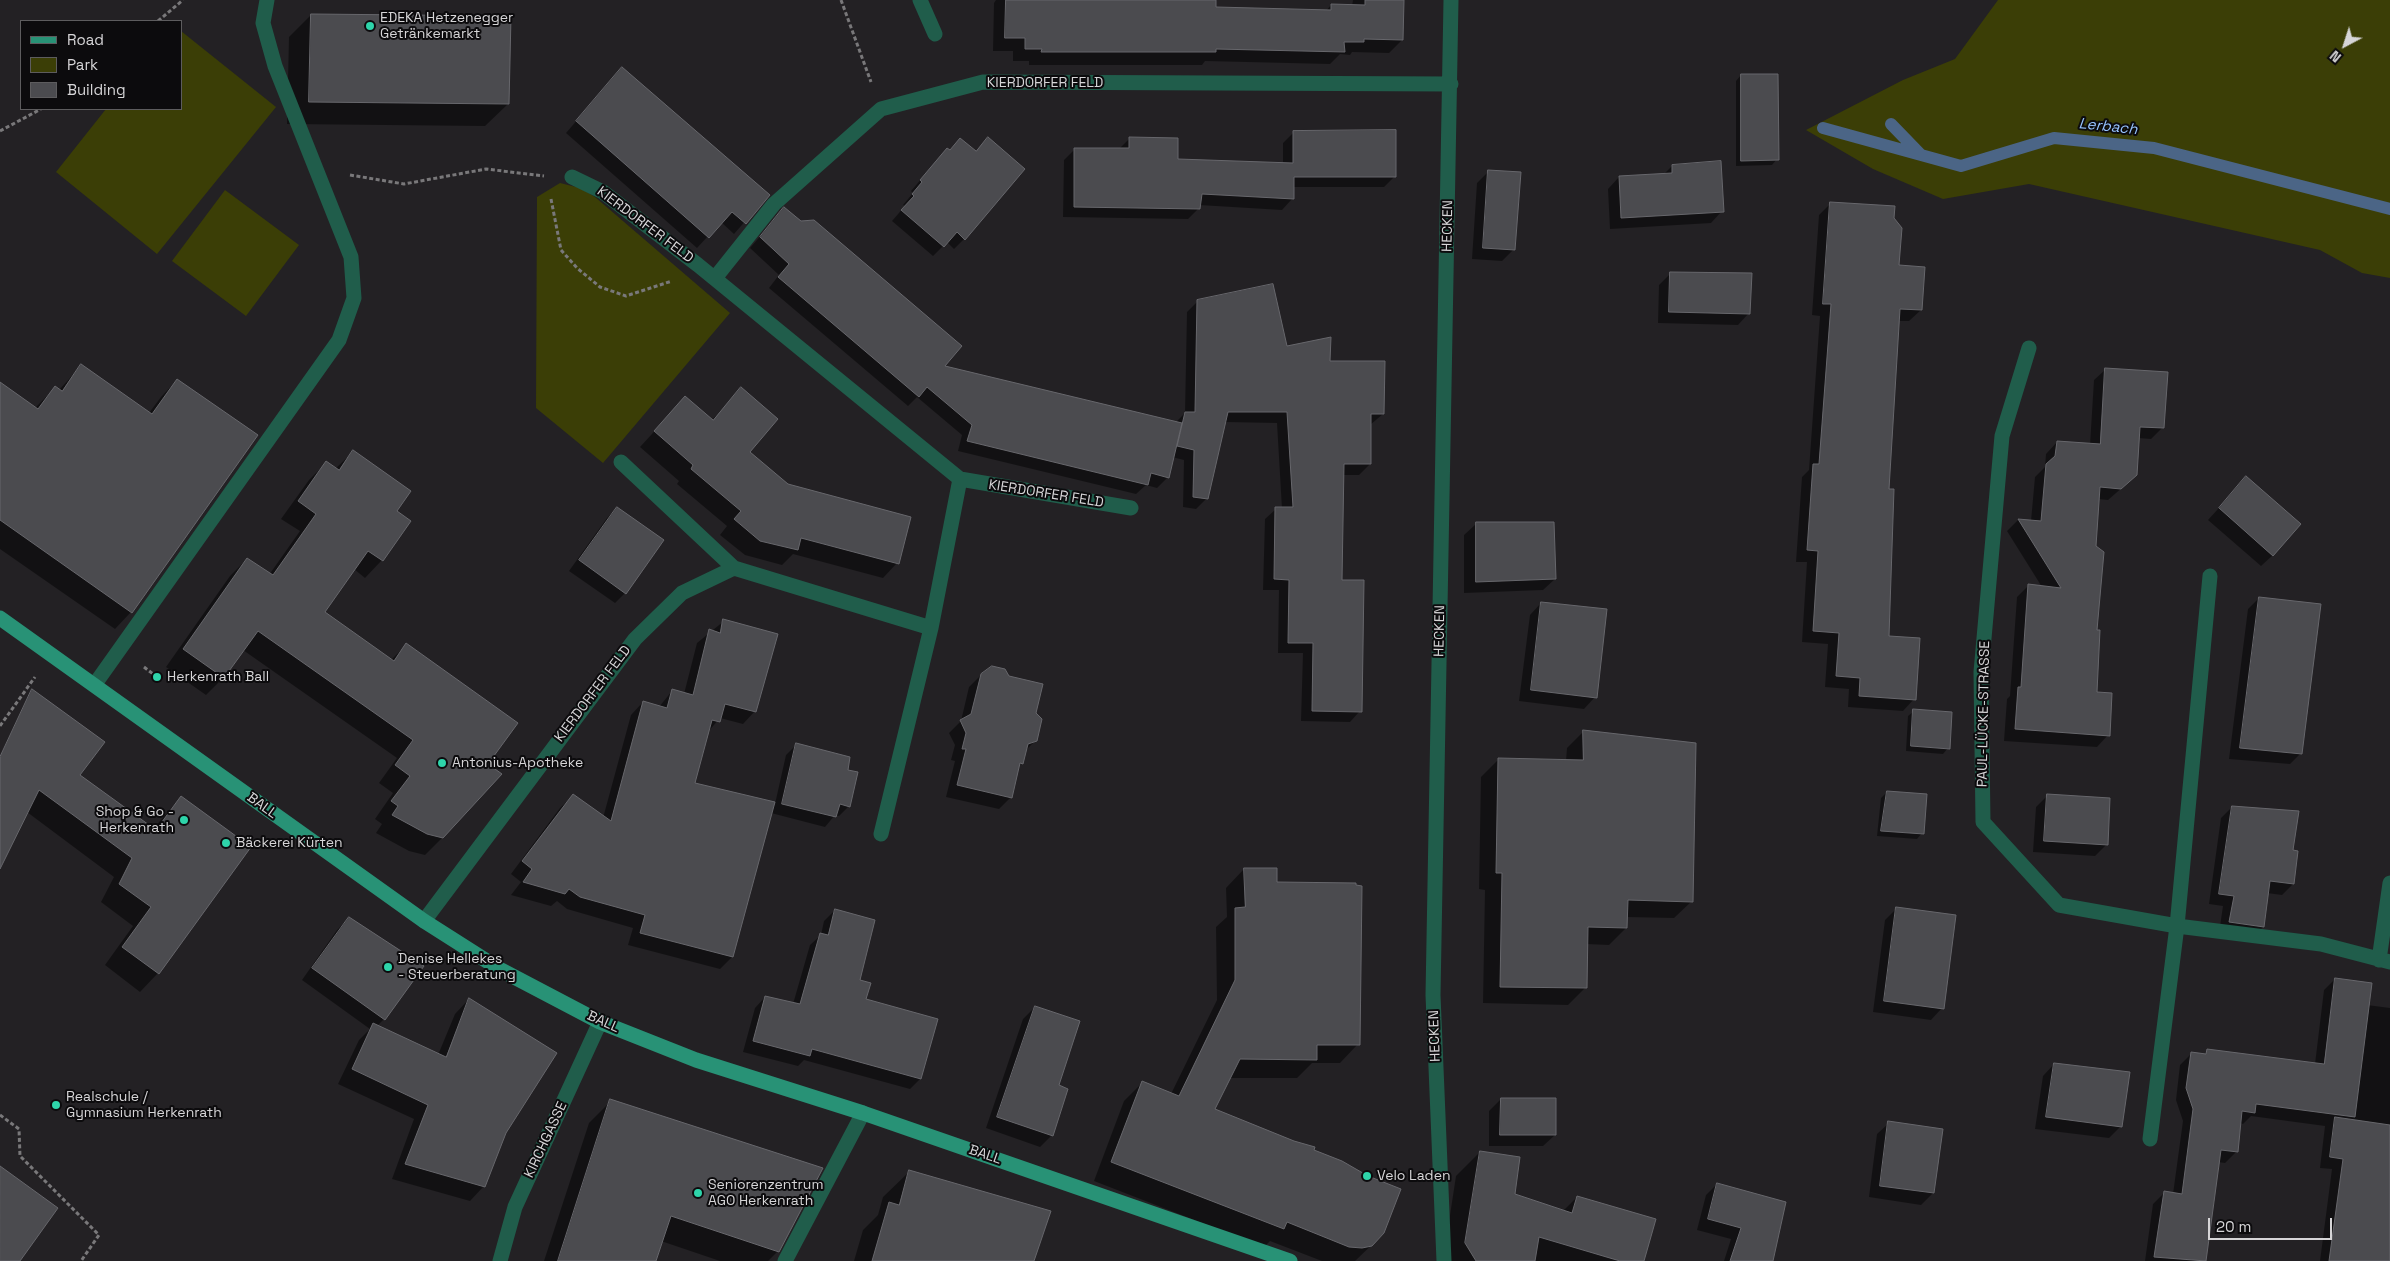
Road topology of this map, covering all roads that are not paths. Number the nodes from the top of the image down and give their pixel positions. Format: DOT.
graph roads {
  1 [pos="267,0"];
  2 [pos="920,0"];
  3 [pos="1451,0"];
  4 [pos="935,34"];
  5 [pos="1451,84"];
  6 [pos="572,177"];
  7 [pos="715,278"];
  8 [pos="2029,348"];
  9 [pos="621,462"];
  10 [pos="960,479"];
  11 [pos="1132,508"];
  12 [pos="734,568"];
  13 [pos="2210,576"];
  14 [pos="0,618"];
  15 [pos="930,628"];
  16 [pos="94,684"];
  17 [pos="882,834"];
  18 [pos="2390,883"];
  19 [pos="424,921"];
  20 [pos="2177,926"];
  21 [pos="2385,961"];
  22 [pos="600,1022"];
  23 [pos="863,1113"];
  24 [pos="2150,1139"];
  25 [pos="500,1261"];
  26 [pos="785,1261"];
  27 [pos="1290,1261"];
  28 [pos="1444,1261"];
  1 -- 16 [label="street"];
  2 -- 4 [label="street"];
  3 -- 5 [label="street, HECKEN"];
  5 -- 7 [label="street, KIERDORFER FELD"];
  5 -- 28 [label="street, HECKEN"];
  6 -- 7 [label="street, KIERDORFER FELD"];
  7 -- 10 [label="street, KIERDORFER FELD"];
  8 -- 20 [label="street, PAUL-LÜCKE-STRASSE"];
  9 -- 12 [label="street"];
  10 -- 11 [label="street, KIERDORFER FELD"];
  10 -- 15 [label="street"];
  12 -- 15 [label="street"];
  12 -- 19 [label="street, KIERDORFER FELD"];
  13 -- 20 [label="street"];
  14 -- 16 [label="main road, BALL"];
  15 -- 17 [label="street"];
  16 -- 19 [label="main road, BALL"];
  18 -- 21 [label="street, PAUL-LÜCKE-STRASSE"];
  19 -- 22 [label="main road, BALL"];
  20 -- 21 [label="street, PAUL-LÜCKE-STRASSE"];
  20 -- 24 [label="street"];
  22 -- 23 [label="main road, BALL"];
  22 -- 25 [label="street, KIRCHGASSE"];
  23 -- 26 [label="street"];
  23 -- 27 [label="main road, BALL"];
}
